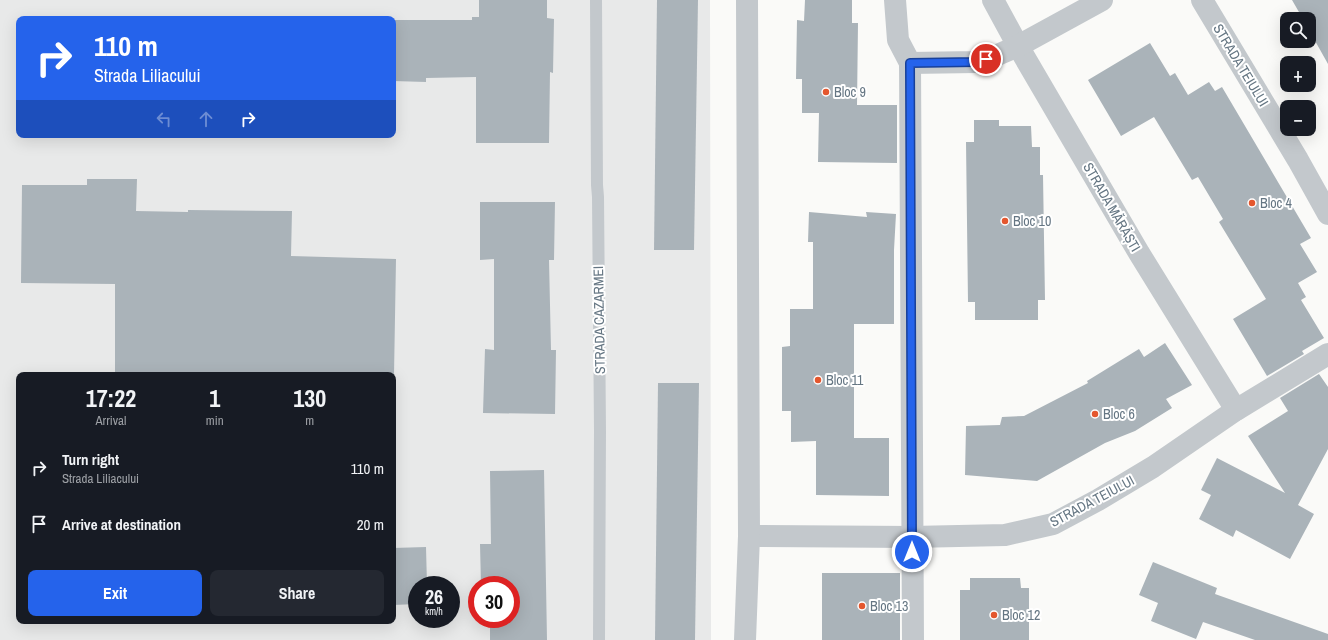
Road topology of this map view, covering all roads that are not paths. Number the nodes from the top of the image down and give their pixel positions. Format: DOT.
graph roads {
  1 [pos="596,0"];
  2 [pos="747,0"];
  3 [pos="894,0"];
  4 [pos="993,0"];
  5 [pos="1102,0"];
  6 [pos="1202,0"];
  7 [pos="1018,46"];
  8 [pos="910,63"];
  9 [pos="1328,214"];
  10 [pos="1328,354"];
  11 [pos="1236,410"];
  12 [pos="749,536"];
  13 [pos="912,537"];
  14 [pos="599,640"];
  15 [pos="746,640"];
  16 [pos="913,640"];
  1 -- 14 [label="lane, STRADA CAZARMEI"];
  2 -- 12 [label="street"];
  3 -- 8 [label="street"];
  4 -- 7 [label="street, STRADA MĂRĂȘTI"];
  5 -- 7 [label="street"];
  6 -- 9 [label="street, STRADA TEIULUI"];
  7 -- 8 [label="street"];
  7 -- 11 [label="street, STRADA MĂRĂȘTI"];
  8 -- 13 [label="street"];
  10 -- 11 [label="street, STRADA TEIULUI"];
  11 -- 13 [label="street, STRADA TEIULUI"];
  12 -- 13 [label="street, STRADA TEIULUI"];
  12 -- 15 [label="street"];
  13 -- 16 [label="street"];
}
